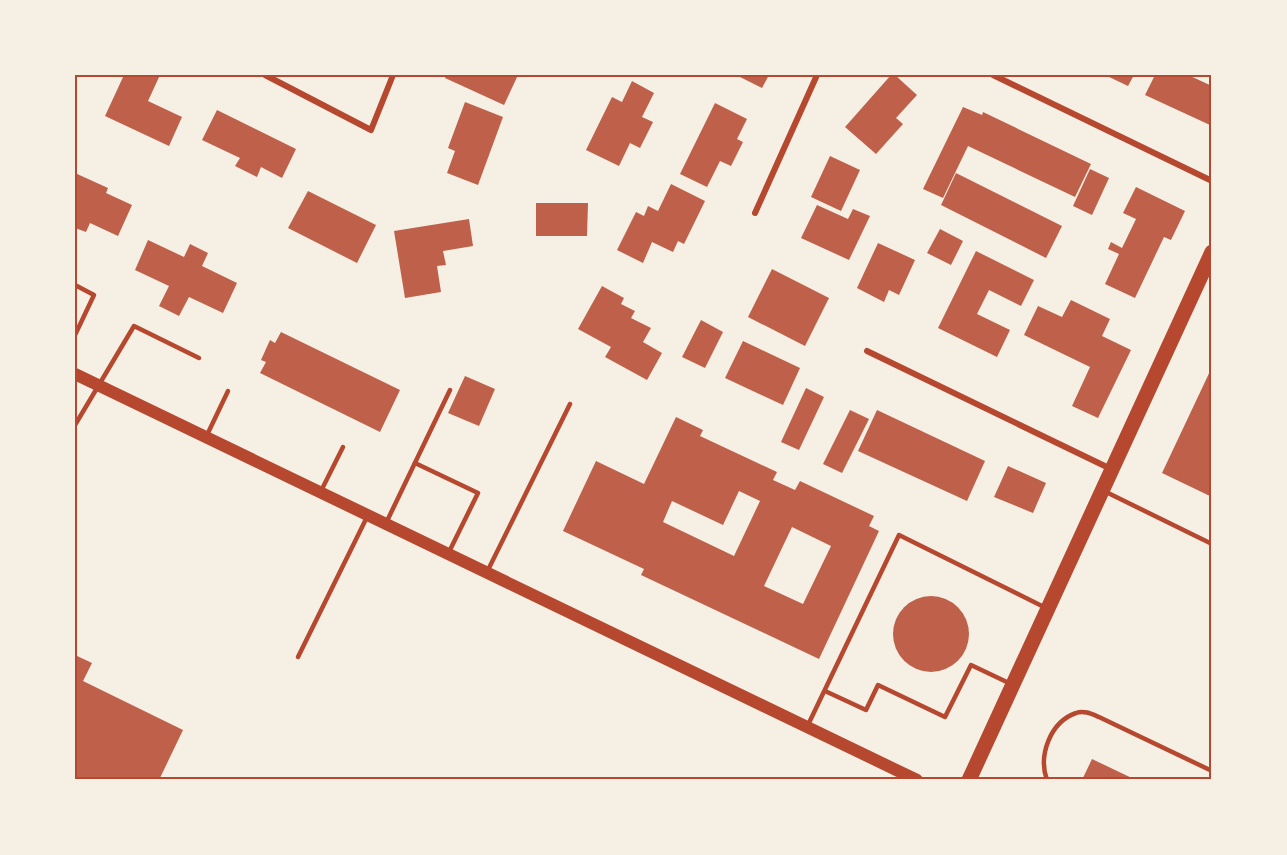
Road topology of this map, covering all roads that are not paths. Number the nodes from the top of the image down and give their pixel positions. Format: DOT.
graph roads {
  1 [pos="265,75"];
  2 [pos="393,75"];
  3 [pos="817,75"];
  4 [pos="993,75"];
  5 [pos="1212,182"];
  6 [pos="755,213"];
  7 [pos="1212,252"];
  8 [pos="75,285"];
  9 [pos="75,335"];
  10 [pos="867,351"];
  11 [pos="199,358"];
  12 [pos="75,374"];
  13 [pos="99,386"];
  14 [pos="450,390"];
  15 [pos="228,391"];
  16 [pos="570,404"];
  17 [pos="75,425"];
  18 [pos="206,437"];
  19 [pos="343,447"];
  20 [pos="415,463"];
  21 [pos="1111,469"];
  22 [pos="1101,490"];
  23 [pos="321,492"];
  24 [pos="368,515"];
  25 [pos="386,524"];
  26 [pos="1212,544"];
  27 [pos="448,554"];
  28 [pos="487,573"];
  29 [pos="1047,608"];
  30 [pos="298,657"];
  31 [pos="1012,685"];
  32 [pos="825,691"];
  33 [pos="807,727"];
  34 [pos="1212,771"];
  35 [pos="917,780"];
  36 [pos="969,780"];
  37 [pos="1047,780"];
  1 -- 2 [label="street"];
  3 -- 6 [label="street"];
  4 -- 5 [label="street"];
  7 -- 21 [label="main road"];
  8 -- 9 [label="lane"];
  10 -- 21 [label="street"];
  11 -- 13 [label="lane"];
  12 -- 13 [label="main road"];
  13 -- 17 [label="lane"];
  13 -- 18 [label="main road"];
  14 -- 20 [label="lane"];
  15 -- 18 [label="lane"];
  16 -- 28 [label="lane"];
  18 -- 23 [label="main road"];
  19 -- 23 [label="lane"];
  20 -- 25 [label="lane"];
  20 -- 27 [label="lane"];
  21 -- 22 [label="main road"];
  22 -- 26 [label="lane"];
  22 -- 29 [label="main road"];
  23 -- 24 [label="main road"];
  24 -- 25 [label="main road"];
  24 -- 30 [label="lane"];
  25 -- 27 [label="main road"];
  27 -- 28 [label="main road"];
  28 -- 33 [label="main road"];
  29 -- 31 [label="main road"];
  29 -- 32 [label="lane"];
  31 -- 32 [label="lane"];
  31 -- 36 [label="main road"];
  32 -- 33 [label="lane"];
  33 -- 35 [label="main road"];
  34 -- 37 [label="lane"];
}
